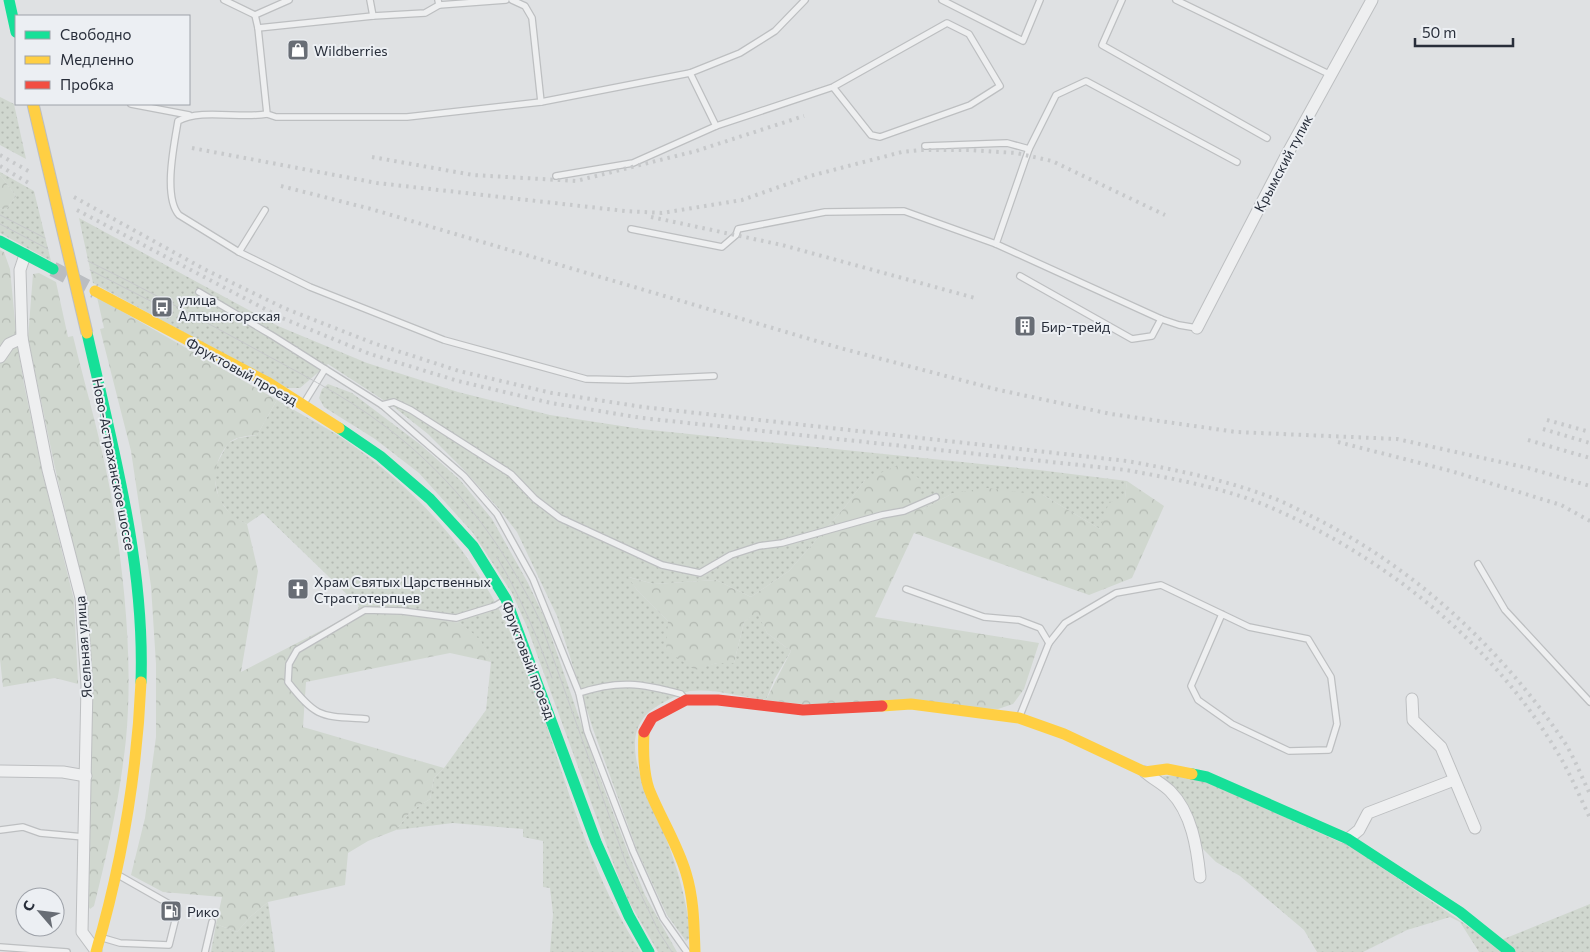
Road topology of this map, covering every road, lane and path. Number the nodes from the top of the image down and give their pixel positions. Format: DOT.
graph roads {
  1 [pos="9,0"];
  2 [pos="224,0"];
  3 [pos="289,0"];
  4 [pos="370,0"];
  5 [pos="506,0"];
  6 [pos="512,0"];
  7 [pos="805,0"];
  8 [pos="942,0"];
  9 [pos="1040,0"];
  10 [pos="1122,0"];
  11 [pos="1176,0"];
  12 [pos="1372,0"];
  13 [pos="438,3"];
  14 [pos="255,15"];
  15 [pos="373,16"];
  16 [pos="15,27"];
  17 [pos="258,28"];
  18 [pos="690,73"];
  19 [pos="1331,75"];
  20 [pos="833,87"];
  21 [pos="541,102"];
  22 [pos="33,105"];
  23 [pos="136,105"];
  24 [pos="267,114"];
  25 [pos="188,115"];
  26 [pos="716,126"];
  27 [pos="1267,138"];
  28 [pos="925,146"];
  29 [pos="1029,149"];
  30 [pos="1237,162"];
  31 [pos="556,176"];
  32 [pos="265,210"];
  33 [pos="631,229"];
  34 [pos="0,241"];
  35 [pos="996,244"];
  36 [pos="239,252"];
  37 [pos="25,255"];
  38 [pos="53,269"];
  39 [pos="1020,276"];
  40 [pos="95,291"];
  41 [pos="199,292"];
  42 [pos="1162,319"];
  43 [pos="1197,328"];
  44 [pos="22,338"];
  45 [pos="0,357"];
  46 [pos="325,369"];
  47 [pos="714,376"];
  48 [pos="303,405"];
  49 [pos="382,405"];
  50 [pos="936,497"];
  51 [pos="1478,564"];
  52 [pos="906,589"];
  53 [pos="506,599"];
  54 [pos="1222,614"];
  55 [pos="1049,643"];
  56 [pos="578,693"];
  57 [pos="1412,699"];
  58 [pos="686,700"];
  59 [pos="1590,702"];
  60 [pos="1019,718"];
  61 [pos="366,720"];
  62 [pos="0,771"];
  63 [pos="1145,772"];
  64 [pos="86,776"];
  65 [pos="1454,780"];
  66 [pos="1475,828"];
  67 [pos="0,830"];
  68 [pos="84,837"];
  69 [pos="1348,839"];
  70 [pos="117,874"];
  71 [pos="1200,877"];
  72 [pos="212,922"];
  73 [pos="100,938"];
  74 [pos="0,947"];
  75 [pos="67,952"];
  76 [pos="90,952"];
  77 [pos="96,952"];
  78 [pos="205,952"];
  79 [pos="650,952"];
  80 [pos="687,952"];
  81 [pos="695,952"];
  82 [pos="1510,952"];
  1 -- 16 [label="street"];
  2 -- 14 [label="lane"];
  3 -- 14 [label="lane"];
  4 -- 15 [label="lane"];
  5 -- 13 [label="lane"];
  6 -- 21 [label="lane"];
  7 -- 18 [label="lane"];
  8 -- 9 [label="lane"];
  10 -- 27 [label="lane"];
  11 -- 19 [label="lane"];
  12 -- 19 [label="street, Крымский тупик"];
  13 -- 15 [label="lane"];
  14 -- 17 [label="lane"];
  15 -- 17 [label="lane"];
  17 -- 24 [label="lane"];
  18 -- 21 [label="lane"];
  18 -- 26 [label="lane"];
  19 -- 43 [label="street, Крымский тупик"];
  20 -- 20 [label="lane"];
  20 -- 26 [label="lane"];
  21 -- 24 [label="lane"];
  22 -- 70 [label="street, Ново-Астраханское шоссе, bridge"];
  23 -- 25 [label="lane"];
  24 -- 25 [label="lane"];
  25 -- 36 [label="lane"];
  26 -- 31 [label="lane"];
  28 -- 29 [label="lane"];
  29 -- 30 [label="lane"];
  29 -- 35 [label="lane"];
  32 -- 36 [label="lane"];
  33 -- 35 [label="lane"];
  34 -- 37 [label="street"];
  35 -- 42 [label="lane"];
  36 -- 47 [label="lane"];
  37 -- 38 [label="street"];
  37 -- 44 [label="street, Ясельная улица"];
  39 -- 42 [label="lane"];
  40 -- 48 [label="street, Фруктовый проезд"];
  41 -- 46 [label="lane"];
  42 -- 43 [label="lane"];
  44 -- 45 [label="street"];
  44 -- 64 [label="street, Ясельная улица"];
  46 -- 48 [label="lane"];
  46 -- 49 [label="lane"];
  48 -- 53 [label="street, Фруктовый проезд"];
  49 -- 50 [label="lane"];
  49 -- 56 [label="lane"];
  51 -- 59 [label="lane"];
  52 -- 55 [label="lane"];
  53 -- 61 [label="lane"];
  53 -- 79 [label="street, Фруктовый проезд"];
  54 -- 54 [label="lane"];
  54 -- 55 [label="lane"];
  55 -- 60 [label="lane"];
  56 -- 58 [label="lane"];
  56 -- 80 [label="lane"];
  57 -- 65 [label="street"];
  58 -- 60 [label="street"];
  58 -- 81 [label="street"];
  60 -- 63 [label="street"];
  62 -- 64 [label="street"];
  63 -- 69 [label="street"];
  63 -- 71 [label="street"];
  64 -- 68 [label="street, Ясельная улица"];
  65 -- 66 [label="street"];
  65 -- 69 [label="street"];
  67 -- 68 [label="lane"];
  68 -- 77 [label="street, Ясельная улица"];
  69 -- 82 [label="street"];
  70 -- 73 [label="street, Ново-Астраханское шоссе"];
  70 -- 73 [label="lane"];
  72 -- 78 [label="lane"];
  73 -- 77 [label="street, Ново-Астраханское шоссе"];
  74 -- 75 [label="lane"];
  76 -- 77 [label="lane"];
}
